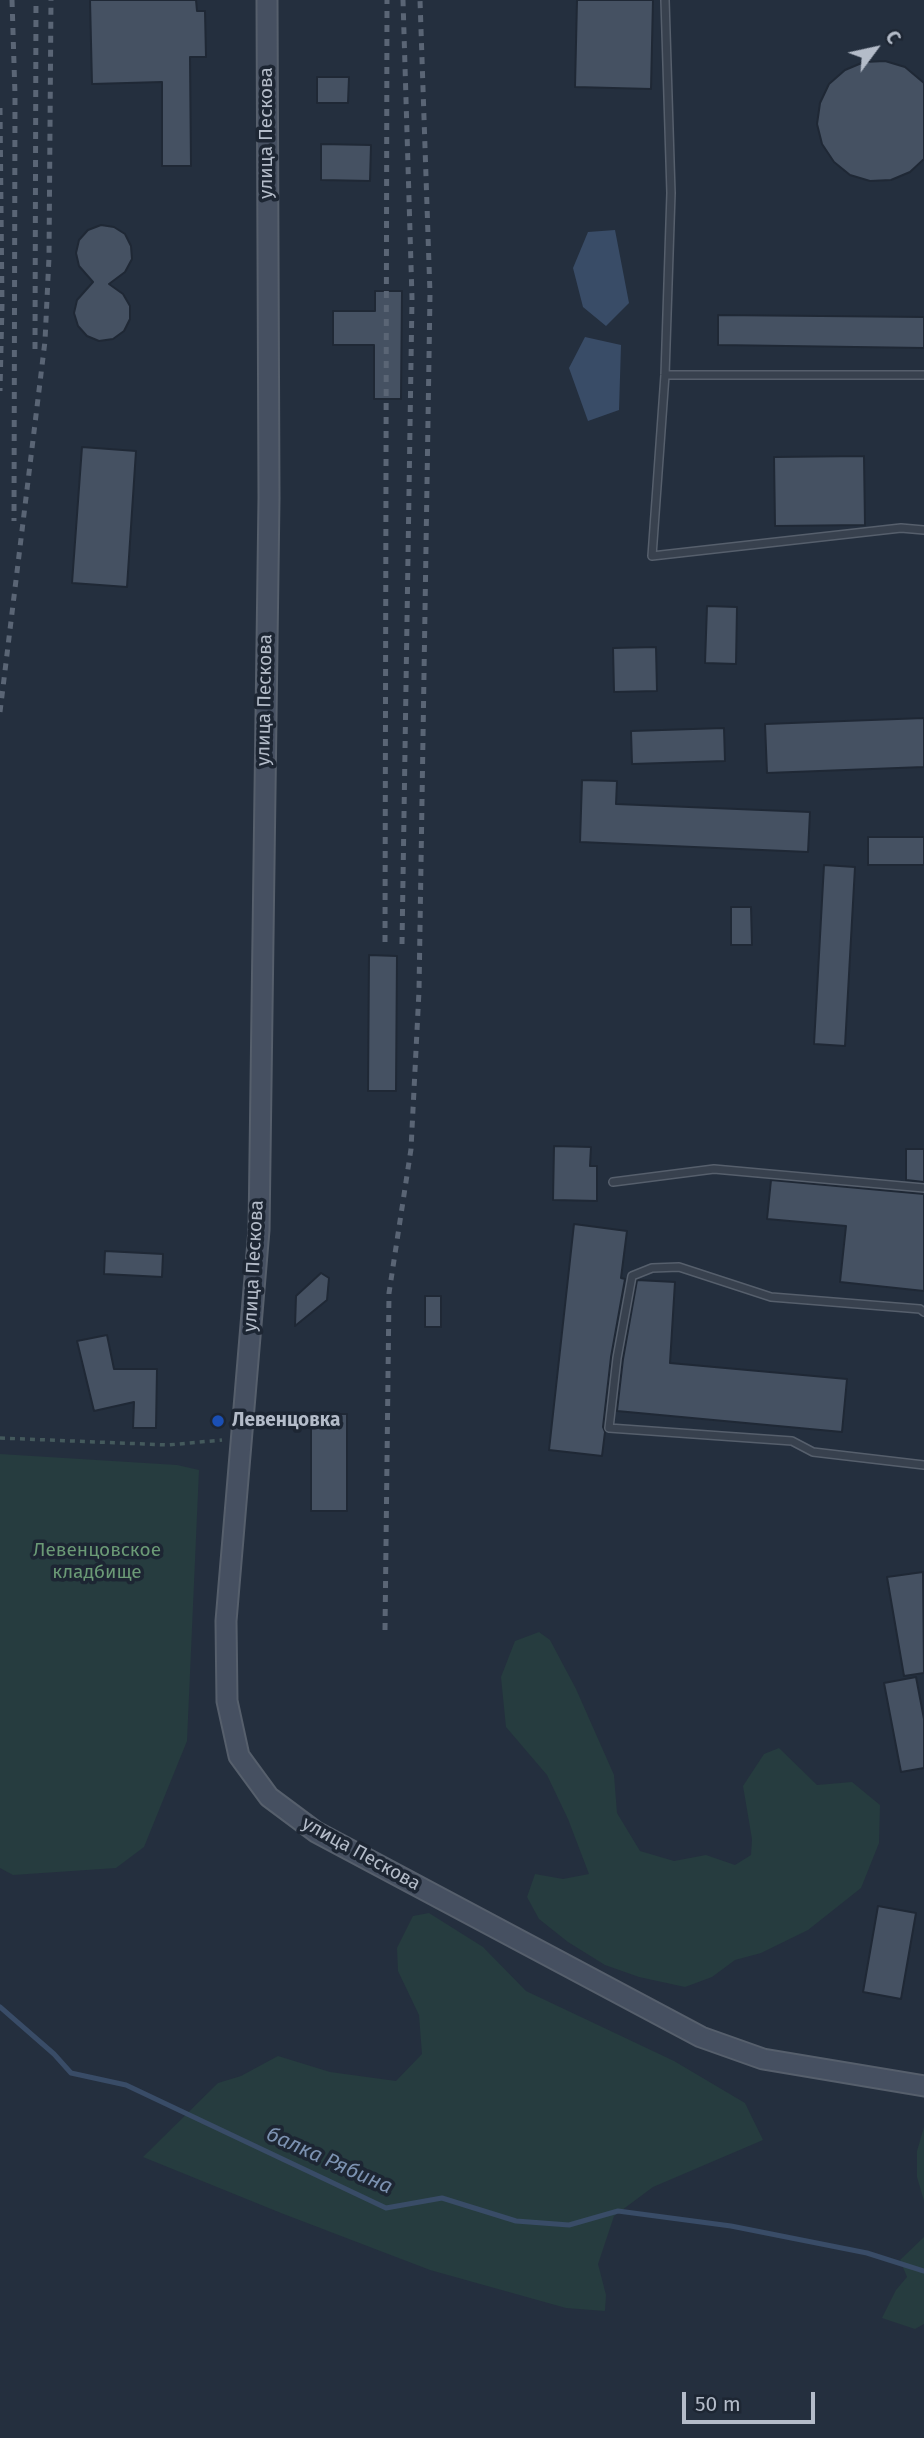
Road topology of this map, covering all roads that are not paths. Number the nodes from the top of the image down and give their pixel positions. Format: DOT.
graph roads {
  1 [pos="267,0"];
  2 [pos="665,0"];
  3 [pos="665,375"];
  4 [pos="924,375"];
  5 [pos="924,530"];
  6 [pos="613,1182"];
  7 [pos="924,1188"];
  8 [pos="924,1312"];
  9 [pos="924,1465"];
  10 [pos="924,2086"];
  1 -- 10 [label="street, улица Пескова"];
  2 -- 3 [label="lane"];
  3 -- 4 [label="lane"];
  3 -- 5 [label="lane"];
  6 -- 7 [label="lane"];
  8 -- 9 [label="lane"];
}
